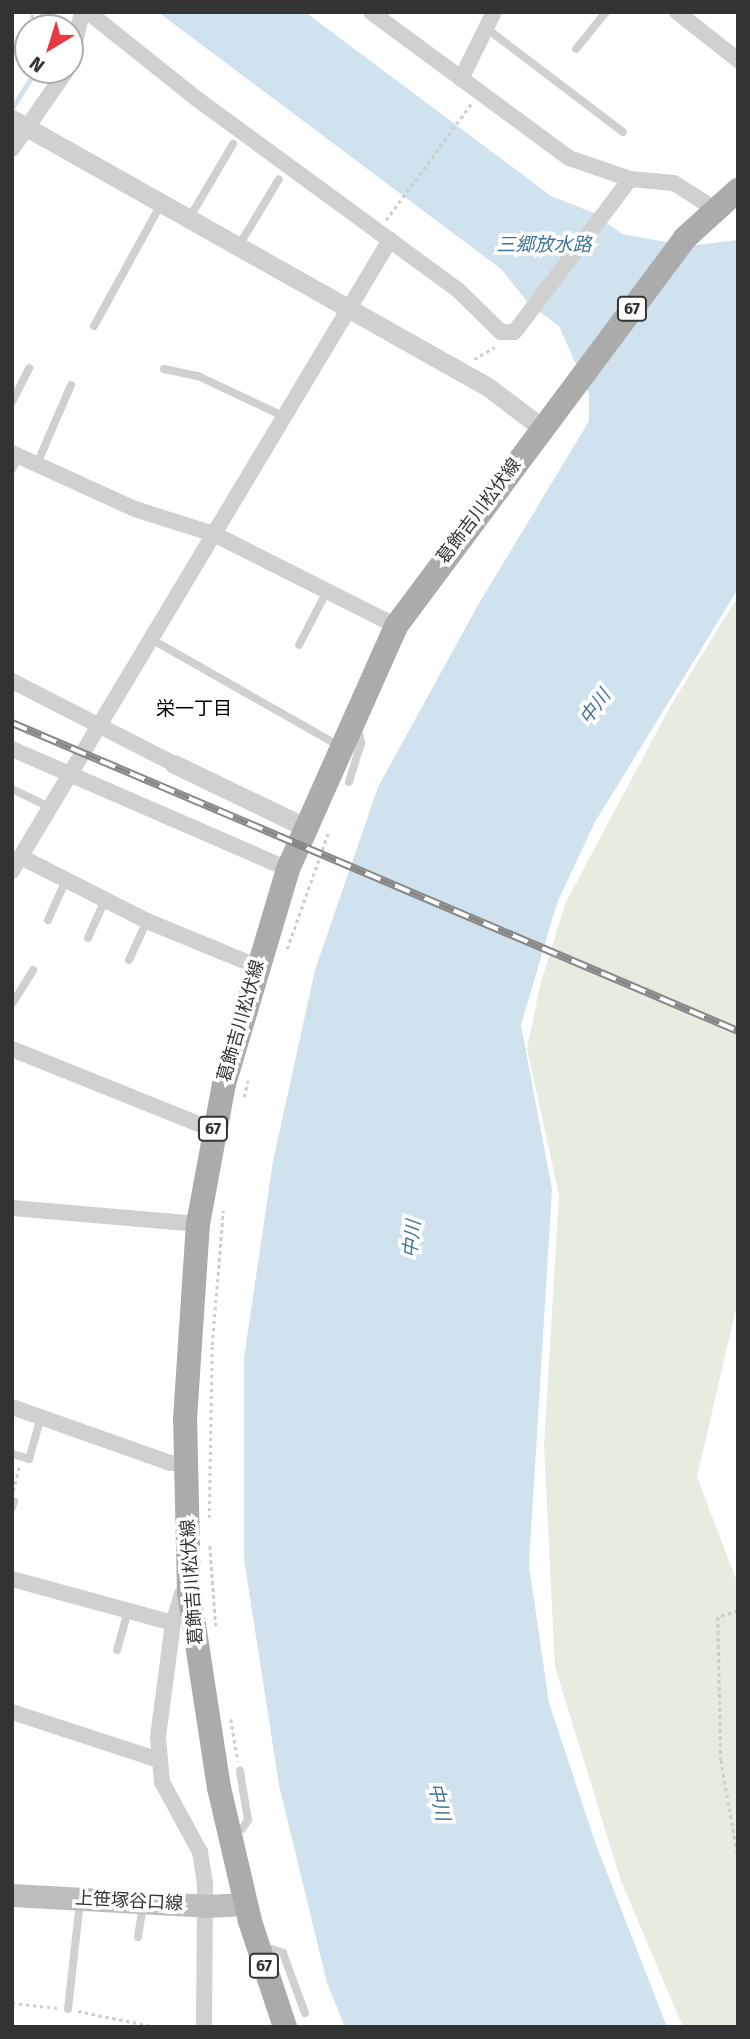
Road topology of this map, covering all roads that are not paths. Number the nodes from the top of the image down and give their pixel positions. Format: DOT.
graph roads {
  1 [pos="88,12"];
  2 [pos="371,12"];
  3 [pos="494,12"];
  4 [pos="606,12"];
  5 [pos="677,12"];
  6 [pos="485,27"];
  7 [pos="576,49"];
  8 [pos="738,60"];
  9 [pos="461,79"];
  10 [pos="55,84"];
  11 [pos="20,124"];
  12 [pos="623,132"];
  13 [pos="233,144"];
  14 [pos="12,149"];
  15 [pos="630,179"];
  16 [pos="279,180"];
  17 [pos="738,190"];
  18 [pos="161,204"];
  19 [pos="713,208"];
  20 [pos="189,220"];
  21 [pos="390,240"];
  22 [pos="238,247"];
  23 [pos="349,308"];
  24 [pos="94,326"];
  25 [pos="29,368"];
  26 [pos="164,369"];
  27 [pos="71,385"];
  28 [pos="12,402"];
  29 [pos="285,417"];
  30 [pos="542,428"];
  31 [pos="15,459"];
  32 [pos="37,464"];
  33 [pos="214,534"];
  34 [pos="327,591"];
  35 [pos="396,626"];
  36 [pos="151,639"];
  37 [pos="299,645"];
  38 [pos="12,681"];
  39 [pos="99,726"];
  40 [pos="344,735"];
  41 [pos="12,749"];
  42 [pos="174,764"];
  43 [pos="70,774"];
  44 [pos="349,782"];
  45 [pos="12,789"];
  46 [pos="50,807"];
  47 [pos="305,827"];
  48 [pos="17,864"];
  49 [pos="288,869"];
  50 [pos="66,880"];
  51 [pos="105,900"];
  52 [pos="48,920"];
  53 [pos="147,920"];
  54 [pos="88,938"];
  55 [pos="129,960"];
  56 [pos="256,966"];
  57 [pos="33,970"];
  58 [pos="12,1004"];
  59 [pos="12,1049"];
  60 [pos="213,1130"];
  61 [pos="12,1208"];
  62 [pos="198,1224"];
  63 [pos="12,1407"];
  64 [pos="41,1417"];
  65 [pos="12,1454"];
  66 [pos="185,1463"];
  67 [pos="12,1579"];
  68 [pos="189,1592"];
  69 [pos="128,1611"];
  70 [pos="173,1623"];
  71 [pos="117,1650"];
  72 [pos="12,1712"];
  73 [pos="159,1760"];
  74 [pos="240,1771"];
  75 [pos="230,1832"];
  76 [pos="12,1895"];
  77 [pos="80,1899"];
  78 [pos="144,1902"];
  79 [pos="246,1904"];
  80 [pos="206,1906"];
  81 [pos="138,1937"];
  82 [pos="68,2009"];
  83 [pos="295,2020"];
  84 [pos="204,2027"];
  1 -- 21 [label="street"];
  2 -- 9 [label="street"];
  3 -- 6 [label="street"];
  4 -- 7 [label="lane"];
  5 -- 8 [label="street"];
  6 -- 9 [label="street"];
  6 -- 12 [label="lane"];
  9 -- 15 [label="street"];
  10 -- 11 [label="street"];
  11 -- 14 [label="street"];
  11 -- 18 [label="street"];
  13 -- 20 [label="lane"];
  15 -- 19 [label="street"];
  15 -- 21 [label="street"];
  16 -- 22 [label="lane"];
  17 -- 19 [label="main road, 葛飾吉川松伏線 / 67"];
  18 -- 20 [label="street"];
  18 -- 24 [label="lane"];
  19 -- 30 [label="main road, 葛飾吉川松伏線 / 67"];
  20 -- 22 [label="street"];
  21 -- 23 [label="street"];
  22 -- 23 [label="street"];
  23 -- 29 [label="street"];
  23 -- 30 [label="street"];
  25 -- 28 [label="lane"];
  26 -- 29 [label="lane"];
  27 -- 32 [label="lane"];
  29 -- 33 [label="street"];
  30 -- 35 [label="main road, 葛飾吉川松伏線 / 67"];
  31 -- 32 [label="street"];
  32 -- 33 [label="street"];
  33 -- 34 [label="street"];
  33 -- 36 [label="street"];
  34 -- 35 [label="street"];
  34 -- 37 [label="lane"];
  35 -- 40 [label="main road, 葛飾吉川松伏線 / 67"];
  36 -- 39 [label="street"];
  36 -- 40 [label="lane"];
  38 -- 39 [label="street"];
  39 -- 42 [label="street"];
  39 -- 43 [label="street"];
  40 -- 44 [label="lane"];
  40 -- 47 [label="main road, 葛飾吉川松伏線 / 67"];
  41 -- 43 [label="street"];
  42 -- 47 [label="street"];
  43 -- 46 [label="street"];
  43 -- 49 [label="street"];
  45 -- 46 [label="lane"];
  46 -- 48 [label="street"];
  47 -- 49 [label="main road, 葛飾吉川松伏線 / 67"];
  48 -- 50 [label="street"];
  49 -- 56 [label="main road, 葛飾吉川松伏線 / 67"];
  50 -- 51 [label="street"];
  50 -- 52 [label="lane"];
  51 -- 53 [label="street"];
  51 -- 54 [label="lane"];
  53 -- 55 [label="lane"];
  53 -- 56 [label="street"];
  56 -- 60 [label="main road, 葛飾吉川松伏線 / 67"];
  57 -- 58 [label="lane"];
  59 -- 60 [label="street"];
  60 -- 62 [label="main road, 葛飾吉川松伏線 / 67"];
  61 -- 62 [label="street"];
  62 -- 66 [label="main road, 葛飾吉川松伏線 / 67"];
  63 -- 64 [label="street"];
  64 -- 65 [label="lane"];
  64 -- 66 [label="street"];
  66 -- 68 [label="main road, 葛飾吉川松伏線 / 67"];
  67 -- 69 [label="street"];
  68 -- 70 [label="street"];
  68 -- 75 [label="main road, 葛飾吉川松伏線 / 67"];
  69 -- 70 [label="street"];
  69 -- 71 [label="lane"];
  70 -- 73 [label="street"];
  72 -- 73 [label="street"];
  73 -- 80 [label="street"];
  74 -- 75 [label="lane"];
  75 -- 79 [label="main road, 葛飾吉川松伏線 / 67"];
  76 -- 77 [label="main road, 上笹塚谷口線"];
  77 -- 78 [label="main road, 上笹塚谷口線"];
  77 -- 82 [label="lane"];
  78 -- 80 [label="main road, 上笹塚谷口線"];
  78 -- 81 [label="lane"];
  79 -- 80 [label="main road, 上笹塚谷口線"];
  79 -- 83 [label="main road, 葛飾吉川松伏線 / 67"];
  80 -- 84 [label="street"];
}
